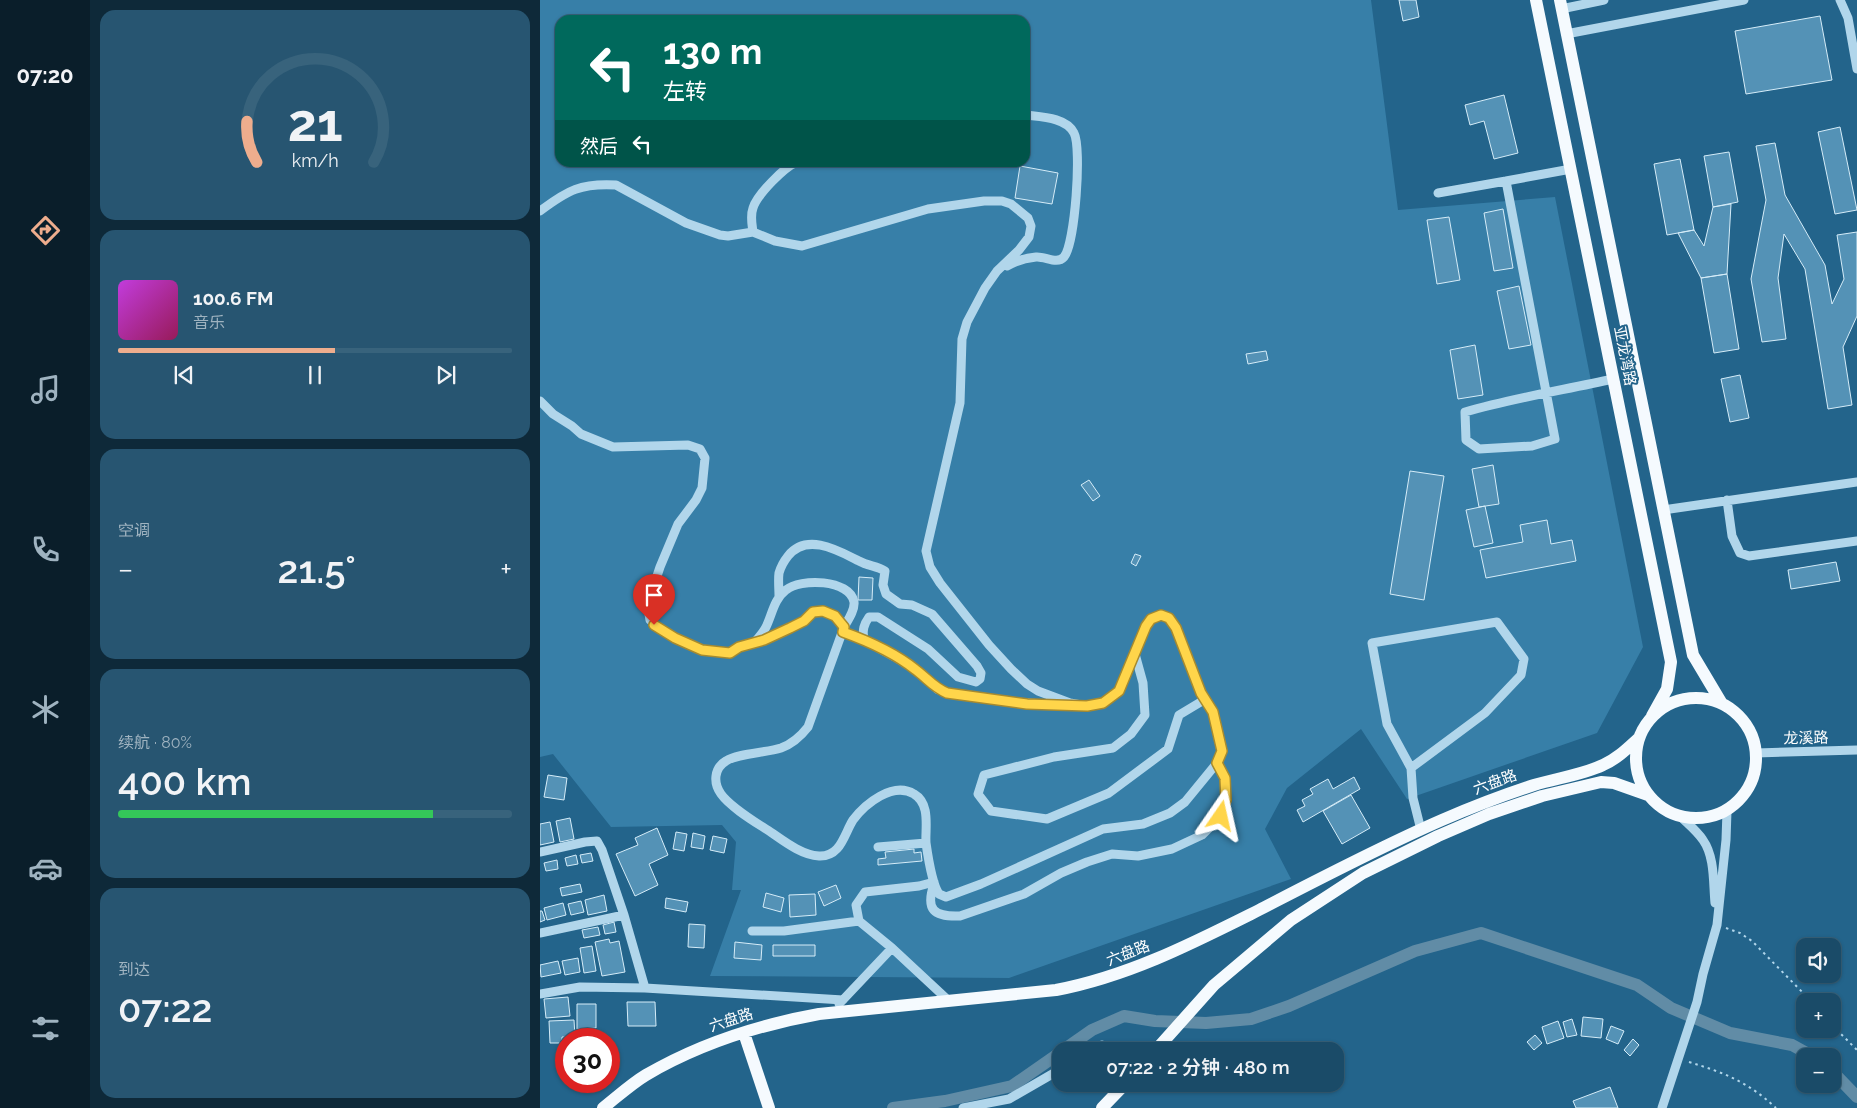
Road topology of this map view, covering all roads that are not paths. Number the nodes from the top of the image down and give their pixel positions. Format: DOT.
graph roads {
  1 [pos="1536,0"];
  2 [pos="1604,0"];
  3 [pos="1744,0"];
  4 [pos="1840,0"];
  5 [pos="1561,4"];
  6 [pos="1566,34"];
  7 [pos="1857,69"];
  8 [pos="1030,115"];
  9 [pos="789,167"];
  10 [pos="1571,169"];
  11 [pos="1506,181"];
  12 [pos="1438,193"];
  13 [pos="540,211"];
  14 [pos="753,232"];
  15 [pos="997,271"];
  16 [pos="1613,379"];
  17 [pos="1547,393"];
  18 [pos="540,401"];
  19 [pos="1857,482"];
  20 [pos="1727,500"];
  21 [pos="1663,510"];
  22 [pos="1857,541"];
  23 [pos="779,596"];
  24 [pos="844,629"];
  25 [pos="864,640"];
  26 [pos="754,643"];
  27 [pos="1134,654"];
  28 [pos="1204,700"];
  29 [pos="1721,702"];
  30 [pos="1087,706"];
  31 [pos="1652,716"];
  32 [pos="1639,738"];
  33 [pos="1857,750"];
  34 [pos="1756,753"];
  35 [pos="1217,763"];
  36 [pos="1411,768"];
  37 [pos="1648,795"];
  38 [pos="1727,810"];
  39 [pos="1681,817"];
  40 [pos="1421,830"];
  41 [pos="926,843"];
  42 [pos="878,847"];
  43 [pos="540,852"];
  44 [pos="934,883"];
  45 [pos="624,915"];
  46 [pos="859,921"];
  47 [pos="1717,925"];
  48 [pos="752,931"];
  49 [pos="540,933"];
  50 [pos="892,948"];
  51 [pos="646,988"];
  52 [pos="540,994"];
  53 [pos="843,1000"];
  54 [pos="949,1001"];
  55 [pos="831,1013"];
  56 [pos="744,1032"];
  57 [pos="1163,1042"];
  58 [pos="1052,1074"];
  59 [pos="1117,1092"];
  60 [pos="603,1108"];
  61 [pos="769,1108"];
  62 [pos="963,1108"];
  63 [pos="1102,1108"];
  64 [pos="1662,1108"];
  1 -- 10 [label="main road, 亚龙湾路"];
  2 -- 5 [label="street"];
  3 -- 6 [label="street"];
  4 -- 7 [label="street"];
  5 -- 6 [label="main road, 亚龙湾路"];
  6 -- 21 [label="main road, 亚龙湾路"];
  8 -- 15 [label="street"];
  9 -- 14 [label="street"];
  10 -- 11 [label="street"];
  10 -- 16 [label="main road, 亚龙湾路"];
  11 -- 12 [label="street"];
  11 -- 17 [label="street"];
  13 -- 14 [label="street"];
  14 -- 15 [label="street"];
  15 -- 30 [label="street"];
  16 -- 17 [label="street"];
  16 -- 31 [label="main road, 亚龙湾路"];
  17 -- 17 [label="street"];
  18 -- 26 [label="street"];
  19 -- 20 [label="street"];
  20 -- 21 [label="street"];
  20 -- 22 [label="street"];
  21 -- 29 [label="main road, 亚龙湾路"];
  23 -- 24 [label="street"];
  23 -- 25 [label="street"];
  23 -- 26 [label="street"];
  24 -- 25 [label="street"];
  24 -- 26 [label="street"];
  24 -- 41 [label="street"];
  25 -- 30 [label="street"];
  27 -- 28 [label="street"];
  27 -- 28 [label="street"];
  27 -- 30 [label="street"];
  28 -- 35 [label="street"];
  29 -- 31 [label="main road"];
  29 -- 34 [label="main road"];
  31 -- 32 [label="main road"];
  32 -- 37 [label="main road"];
  32 -- 40 [label="main road, 六盘路"];
  33 -- 34 [label="street, 龙溪路"];
  34 -- 38 [label="main road"];
  35 -- 44 [label="street"];
  35 -- 44 [label="street"];
  36 -- 36 [label="street"];
  36 -- 40 [label="street"];
  37 -- 39 [label="main road"];
  37 -- 57 [label="main road, 六盘路"];
  38 -- 39 [label="main road"];
  38 -- 47 [label="street"];
  39 -- 47 [label="street"];
  40 -- 54 [label="main road, 六盘路"];
  41 -- 42 [label="street"];
  41 -- 44 [label="street"];
  43 -- 45 [label="street"];
  44 -- 46 [label="street"];
  45 -- 49 [label="street"];
  45 -- 51 [label="street"];
  46 -- 48 [label="street"];
  46 -- 50 [label="street"];
  47 -- 64 [label="street"];
  50 -- 53 [label="street"];
  50 -- 54 [label="street"];
  51 -- 52 [label="street"];
  51 -- 53 [label="street"];
  53 -- 55 [label="street"];
  54 -- 55 [label="main road, 六盘路"];
  55 -- 56 [label="main road, 六盘路"];
  56 -- 60 [label="main road, 六盘路"];
  56 -- 61 [label="main road"];
  58 -- 62 [label="street"];
  59 -- 63 [label="main road"];
}
